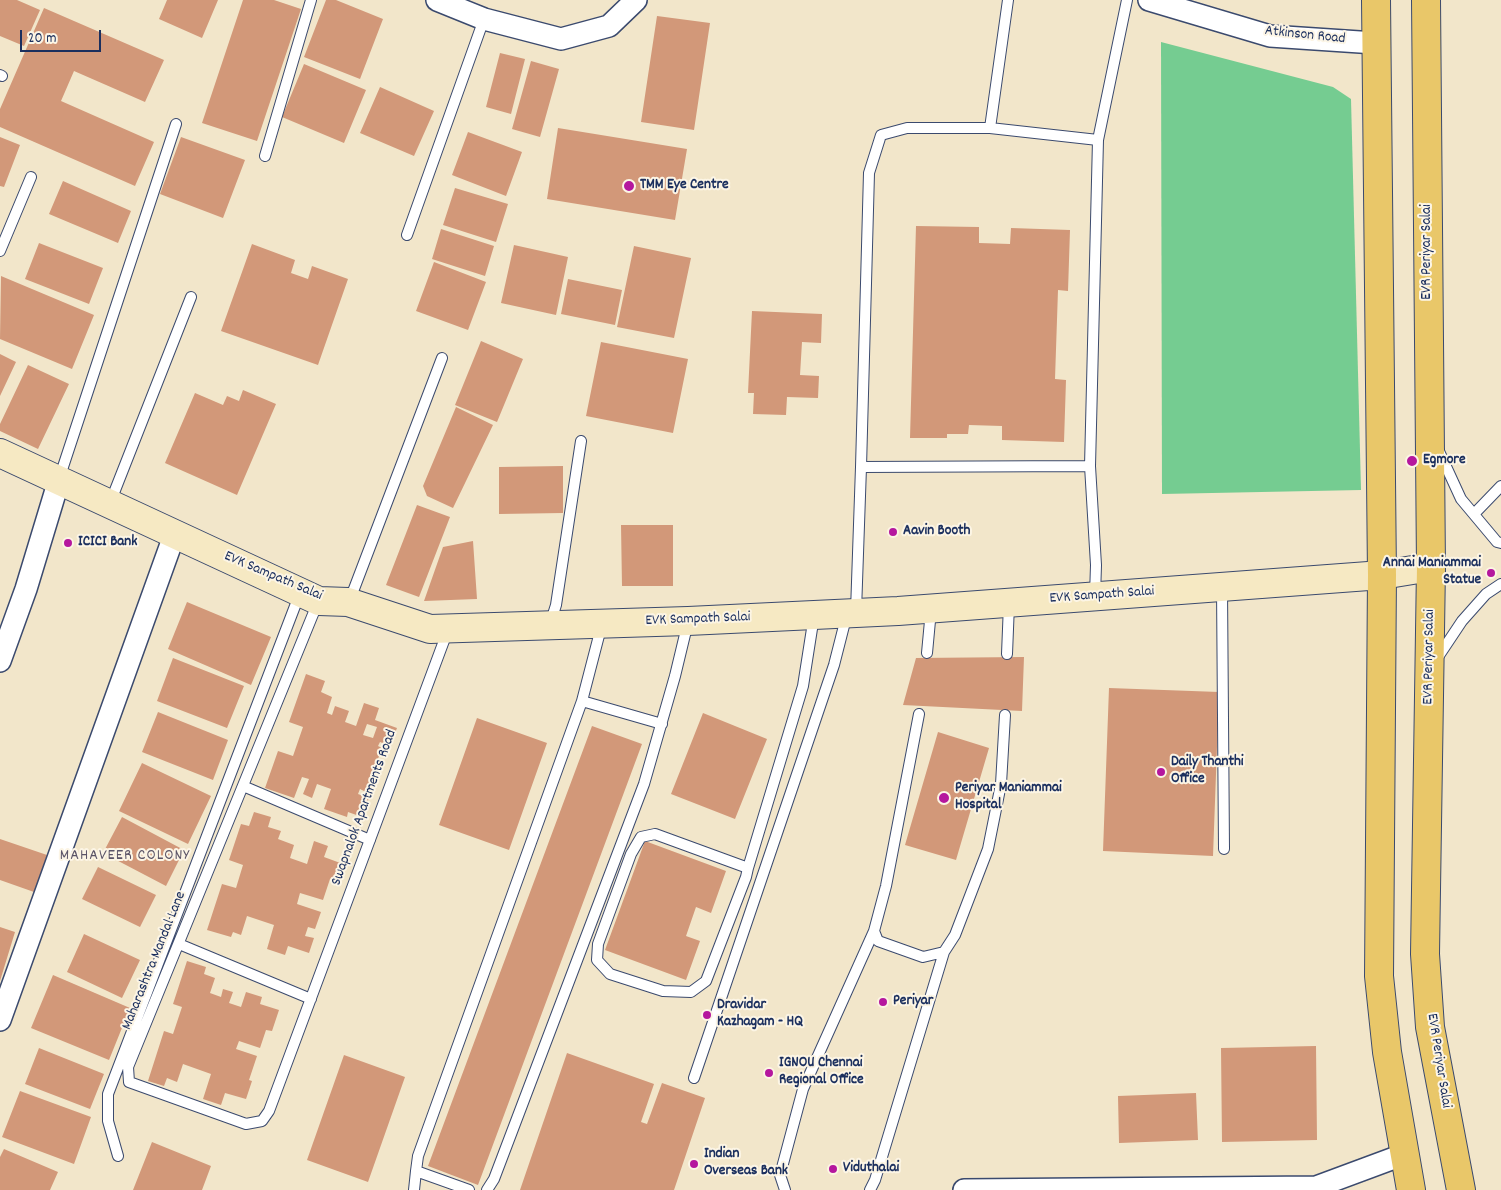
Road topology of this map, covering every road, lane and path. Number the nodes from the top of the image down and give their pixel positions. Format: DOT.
graph roads {
  1 [pos="312,0"];
  2 [pos="437,0"];
  3 [pos="636,0"];
  4 [pos="1008,0"];
  5 [pos="1127,0"];
  6 [pos="1150,0"];
  7 [pos="1376,0"];
  8 [pos="1426,0"];
  9 [pos="484,19"];
  10 [pos="1375,43"];
  11 [pos="176,124"];
  12 [pos="990,128"];
  13 [pos="1098,140"];
  14 [pos="265,156"];
  15 [pos="31,178"];
  16 [pos="407,235"];
  17 [pos="0,251"];
  18 [pos="191,297"];
  19 [pos="442,358"];
  20 [pos="1430,433"];
  21 [pos="581,441"];
  22 [pos="0,453"];
  23 [pos="1090,466"];
  24 [pos="860,467"];
  25 [pos="58,480"];
  26 [pos="1501,486"];
  27 [pos="110,504"];
  28 [pos="1474,514"];
  29 [pos="175,533"];
  30 [pos="1501,543"];
  31 [pos="1431,567"];
  32 [pos="1382,575"];
  33 [pos="1501,584"];
  34 [pos="1222,587"];
  35 [pos="309,596"];
  36 [pos="1096,597"];
  37 [pos="348,602"];
  38 [pos="1009,603"];
  39 [pos="931,609"];
  40 [pos="851,613"];
  41 [pos="814,615"];
  42 [pos="688,621"];
  43 [pos="602,623"];
  44 [pos="550,624"];
  45 [pos="448,628"];
  46 [pos="927,653"];
  47 [pos="1007,654"];
  48 [pos="0,661"];
  49 [pos="1430,670"];
  50 [pos="582,700"];
  51 [pos="919,714"];
  52 [pos="1004,715"];
  53 [pos="662,724"];
  54 [pos="243,786"];
  55 [pos="370,840"];
  56 [pos="1224,849"];
  57 [pos="748,868"];
  58 [pos="874,931"];
  59 [pos="179,944"];
  60 [pos="944,952"];
  61 [pos="311,998"];
  62 [pos="0,1020"];
  63 [pos="694,1078"];
  64 [pos="1405,1154"];
  65 [pos="118,1156"];
  66 [pos="416,1171"];
  67 [pos="1316,1188"];
  68 [pos="414,1190"];
  69 [pos="469,1190"];
  70 [pos="487,1190"];
  71 [pos="785,1190"];
  72 [pos="870,1190"];
  73 [pos="964,1190"];
  74 [pos="1411,1190"];
  75 [pos="1461,1190"];
  1 -- 14 [label="lane"];
  2 -- 9 [label="street"];
  3 -- 9 [label="street"];
  4 -- 12 [label="lane"];
  5 -- 13 [label="lane"];
  6 -- 10 [label="street, Atkinson Road"];
  7 -- 10 [label="main road"];
  8 -- 20 [label="main road, EVR Periyar Salai"];
  9 -- 16 [label="lane"];
  10 -- 32 [label="main road"];
  11 -- 25 [label="lane"];
  12 -- 13 [label="lane"];
  12 -- 24 [label="lane"];
  13 -- 23 [label="lane"];
  15 -- 17 [label="lane"];
  18 -- 27 [label="lane"];
  19 -- 37 [label="lane"];
  20 -- 28 [label="lane"];
  20 -- 31 [label="main road, EVR Periyar Salai"];
  21 -- 44 [label="lane"];
  22 -- 25 [label="street, EVK Sampath Salai"];
  23 -- 24 [label="lane"];
  23 -- 36 [label="lane"];
  24 -- 40 [label="lane"];
  25 -- 27 [label="street, EVK Sampath Salai"];
  25 -- 48 [label="street"];
  26 -- 28 [label="lane"];
  27 -- 29 [label="street, EVK Sampath Salai"];
  28 -- 30 [label="lane"];
  29 -- 35 [label="street, EVK Sampath Salai"];
  29 -- 62 [label="street"];
  31 -- 32 [label="street, EVK Sampath Salai"];
  31 -- 49 [label="main road, EVR Periyar Salai"];
  32 -- 34 [label="street, EVK Sampath Salai"];
  32 -- 64 [label="main road"];
  33 -- 49 [label="lane"];
  34 -- 36 [label="street, EVK Sampath Salai"];
  34 -- 56 [label="lane"];
  35 -- 37 [label="street, EVK Sampath Salai"];
  35 -- 54 [label="lane, Maharashtra Mandal Lane"];
  35 -- 65 [label="lane"];
  36 -- 38 [label="street, EVK Sampath Salai"];
  37 -- 45 [label="street, EVK Sampath Salai"];
  38 -- 39 [label="street, EVK Sampath Salai"];
  38 -- 47 [label="lane"];
  39 -- 40 [label="street, EVK Sampath Salai"];
  39 -- 46 [label="lane"];
  40 -- 41 [label="street, EVK Sampath Salai"];
  40 -- 63 [label="lane"];
  41 -- 42 [label="street, EVK Sampath Salai"];
  41 -- 57 [label="lane"];
  42 -- 43 [label="street, EVK Sampath Salai"];
  42 -- 53 [label="lane"];
  43 -- 44 [label="street, EVK Sampath Salai"];
  43 -- 50 [label="lane"];
  44 -- 45 [label="street, EVK Sampath Salai"];
  45 -- 55 [label="lane, Swapnalok Apartments Road"];
  49 -- 75 [label="main road, EVR Periyar Salai"];
  50 -- 53 [label="lane"];
  50 -- 66 [label="lane"];
  51 -- 58 [label="lane"];
  52 -- 60 [label="lane"];
  53 -- 70 [label="lane"];
  54 -- 55 [label="lane"];
  54 -- 59 [label="lane, Maharashtra Mandal Lane"];
  55 -- 61 [label="lane, Swapnalok Apartments Road"];
  57 -- 57 [label="lane"];
  58 -- 60 [label="lane"];
  58 -- 71 [label="lane"];
  59 -- 61 [label="lane"];
  59 -- 61 [label="lane, Maharashtra Mandal Lane"];
  60 -- 72 [label="lane"];
  64 -- 67 [label="street"];
  64 -- 74 [label="main road"];
  66 -- 68 [label="lane"];
  66 -- 69 [label="lane"];
  67 -- 73 [label="street"];
}
